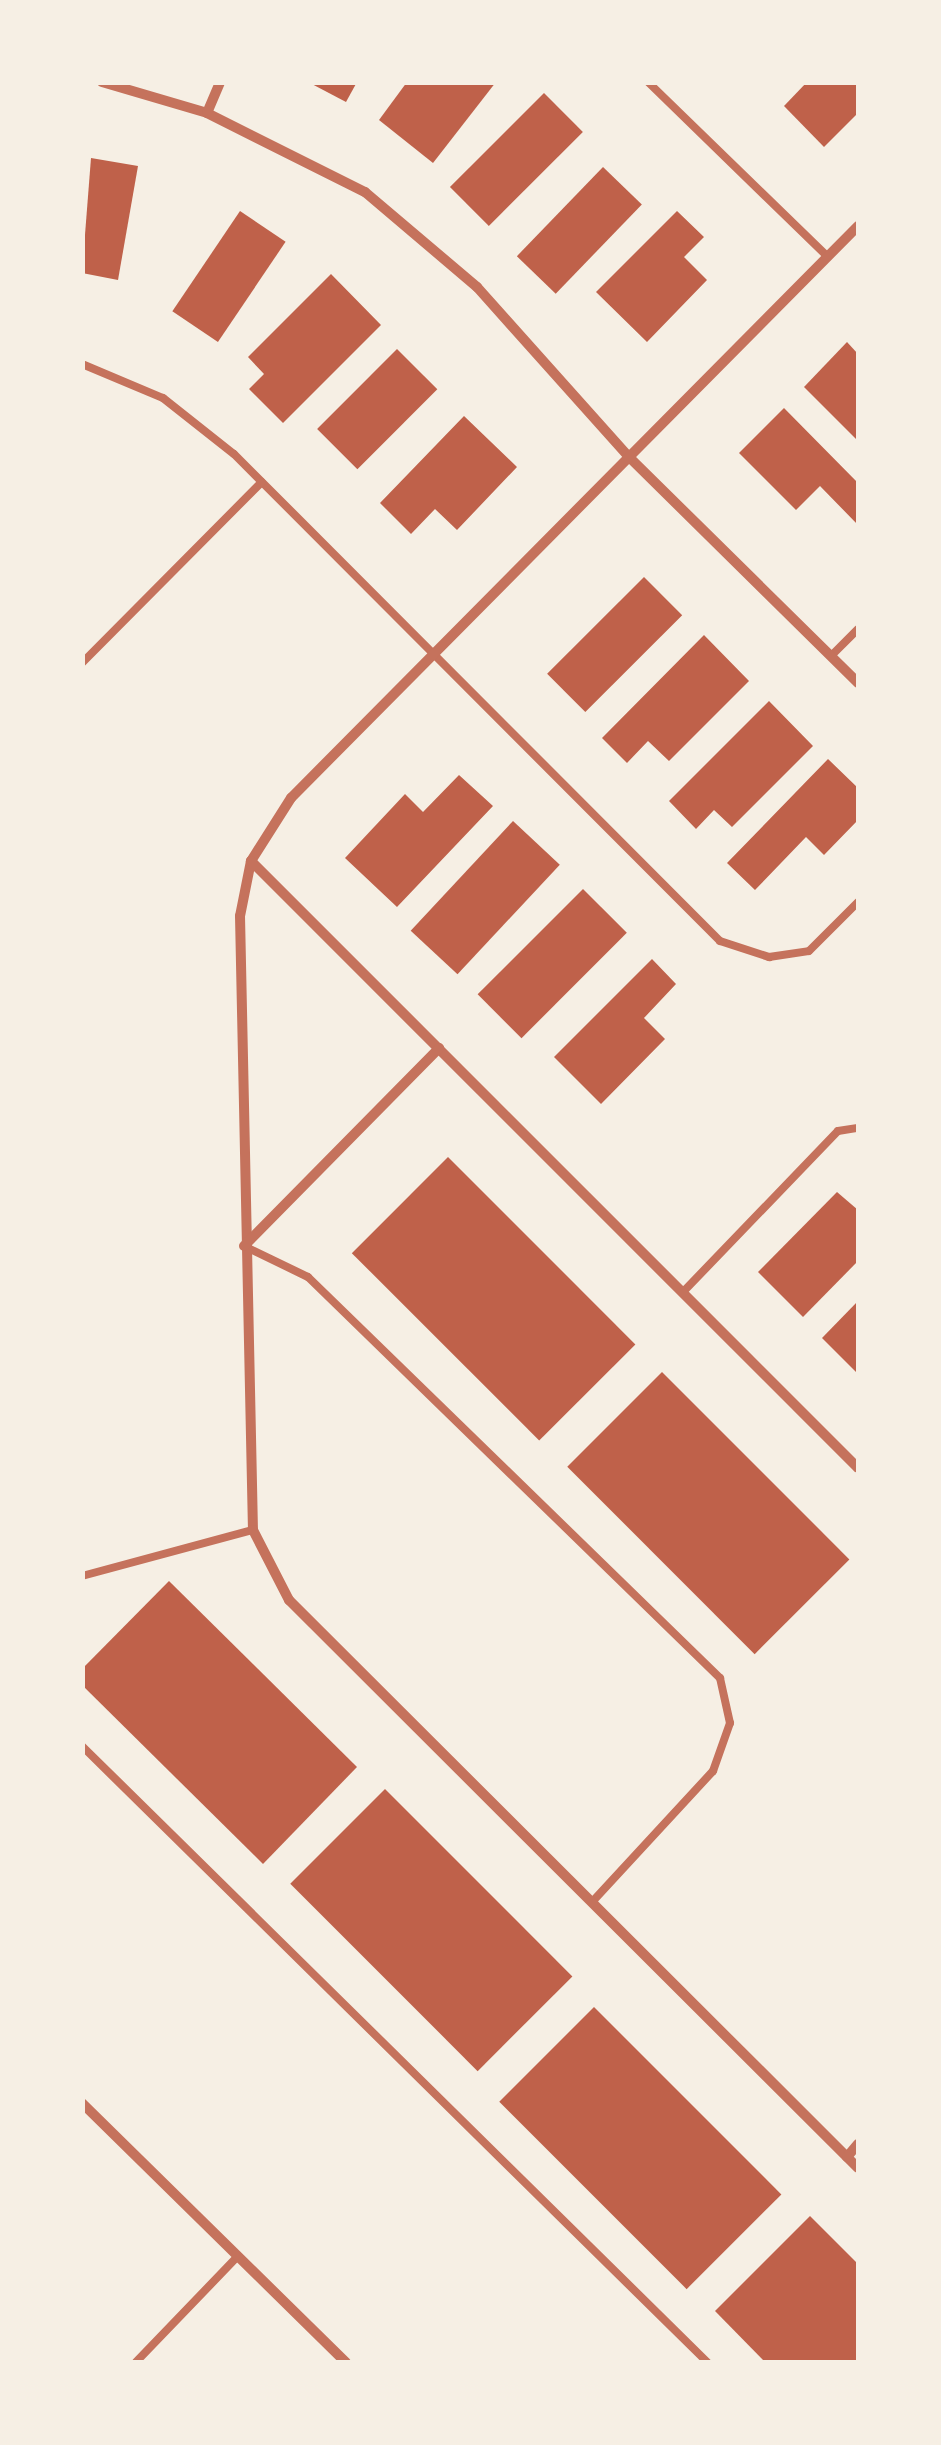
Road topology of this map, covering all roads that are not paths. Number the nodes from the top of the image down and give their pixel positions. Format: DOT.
graph roads {
  1 [pos="102,82"];
  2 [pos="220,82"];
  3 [pos="648,82"];
  4 [pos="207,113"];
  5 [pos="858,226"];
  6 [pos="828,256"];
  7 [pos="82,364"];
  8 [pos="629,457"];
  9 [pos="262,482"];
  10 [pos="858,628"];
  11 [pos="831,656"];
  12 [pos="431,657"];
  13 [pos="82,663"];
  14 [pos="858,684"];
  15 [pos="250,861"];
  16 [pos="858,902"];
  17 [pos="439,1048"];
  18 [pos="858,1128"];
  19 [pos="244,1246"];
  20 [pos="683,1292"];
  21 [pos="858,1468"];
  22 [pos="253,1530"];
  23 [pos="82,1576"];
  24 [pos="82,1746"];
  25 [pos="592,1902"];
  26 [pos="82,2103"];
  27 [pos="858,2144"];
  28 [pos="848,2157"];
  29 [pos="858,2168"];
  30 [pos="238,2256"];
  31 [pos="136,2362"];
  32 [pos="346,2362"];
  33 [pos="707,2362"];
  1 -- 4 [label="street"];
  2 -- 4 [label="street"];
  3 -- 6 [label="lane"];
  4 -- 8 [label="street"];
  5 -- 6 [label="street"];
  6 -- 8 [label="street"];
  7 -- 9 [label="lane"];
  8 -- 11 [label="street"];
  8 -- 12 [label="street"];
  9 -- 12 [label="lane"];
  9 -- 13 [label="lane"];
  10 -- 11 [label="lane"];
  11 -- 14 [label="street"];
  12 -- 15 [label="street"];
  12 -- 16 [label="lane"];
  15 -- 17 [label="street"];
  15 -- 19 [label="street"];
  17 -- 19 [label="street"];
  17 -- 20 [label="street"];
  18 -- 20 [label="lane"];
  19 -- 22 [label="street"];
  19 -- 25 [label="lane"];
  20 -- 21 [label="street"];
  22 -- 23 [label="lane"];
  22 -- 25 [label="street"];
  24 -- 33 [label="lane"];
  25 -- 28 [label="street"];
  26 -- 30 [label="street"];
  27 -- 28 [label="street"];
  28 -- 29 [label="street"];
  30 -- 31 [label="lane"];
  30 -- 32 [label="street"];
}
